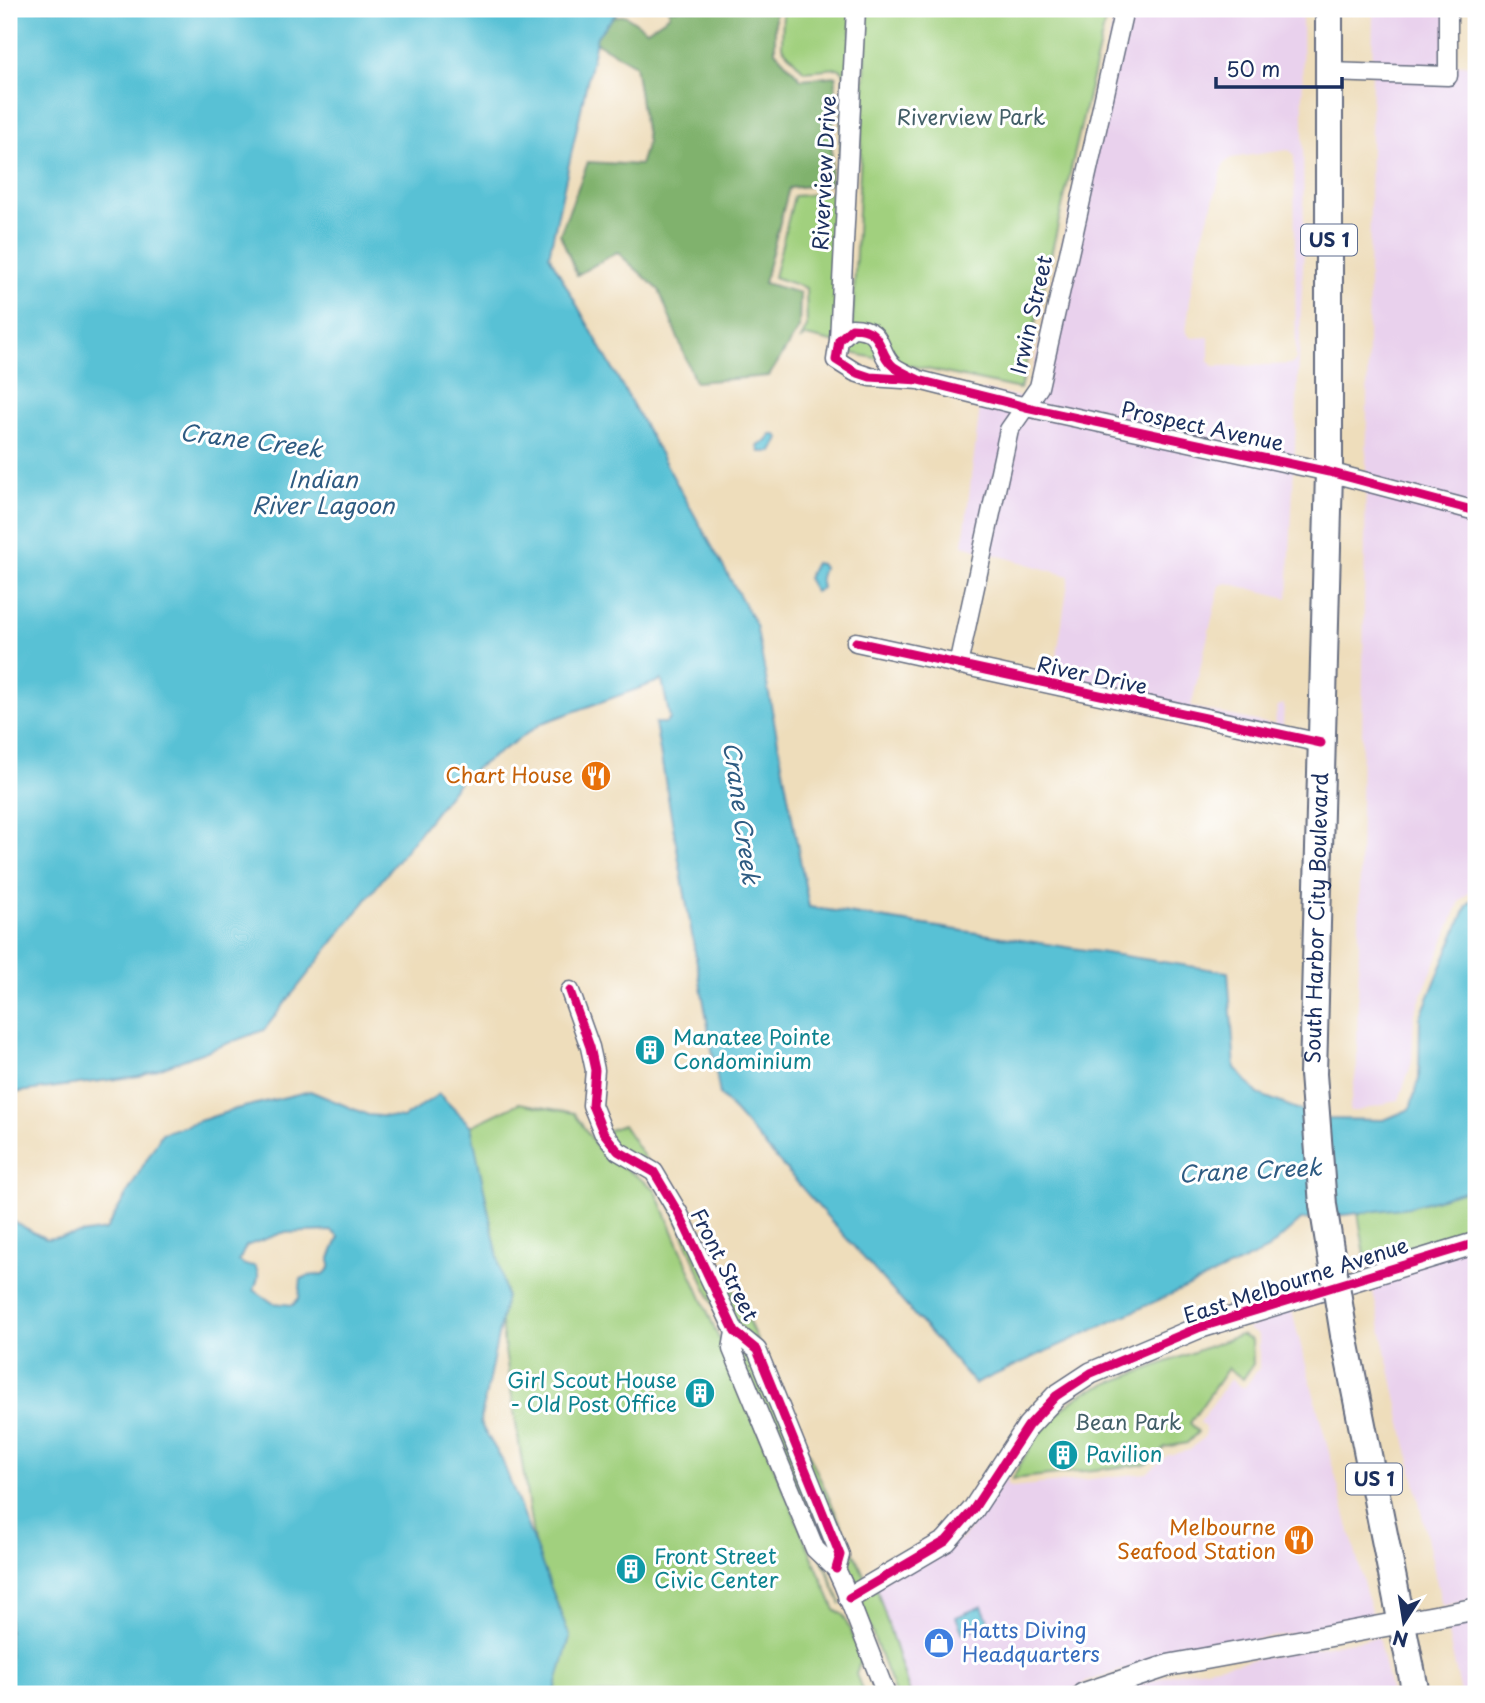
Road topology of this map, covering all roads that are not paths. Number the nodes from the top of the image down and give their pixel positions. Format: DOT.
graph roads {
  1 [pos="856,9"];
  2 [pos="1124,9"];
  3 [pos="1329,9"];
  4 [pos="1448,9"];
  5 [pos="1329,72"];
  6 [pos="839,340"];
  7 [pos="919,380"];
  8 [pos="1026,407"];
  9 [pos="1329,472"];
  10 [pos="1476,511"];
  11 [pos="856,642"];
  12 [pos="958,665"];
  13 [pos="1321,743"];
  14 [pos="570,991"];
  15 [pos="1476,1243"];
  16 [pos="849,1598"];
  17 [pos="1476,1609"];
  18 [pos="1403,1624"];
  19 [pos="886,1694"];
  20 [pos="1083,1694"];
  21 [pos="1416,1694"];
  1 -- 6 [label="street, Riverview Drive"];
  2 -- 8 [label="street, Irwin Street"];
  3 -- 5 [label="main road, South Harbor City Boulevard / US 1"];
  4 -- 5 [label="street"];
  5 -- 9 [label="main road, South Harbor City Boulevard / US 1"];
  6 -- 7 [label="street, Prospect Avenue"];
  6 -- 7 [label="street, Prospect Avenue"];
  7 -- 8 [label="street, Prospect Avenue"];
  8 -- 9 [label="street, Prospect Avenue"];
  8 -- 12 [label="street, Irwin Street"];
  9 -- 10 [label="street, Prospect Avenue"];
  9 -- 13 [label="main road, South Harbor City Boulevard / US 1"];
  11 -- 12 [label="street, River Drive"];
  12 -- 13 [label="street, River Drive"];
  13 -- 18 [label="main road, South Harbor City Boulevard / US 1, bridge"];
  14 -- 16 [label="street, Front Street"];
  15 -- 16 [label="street, East Melbourne Avenue"];
  16 -- 19 [label="street, Front Street"];
  17 -- 18 [label="street"];
  18 -- 20 [label="street"];
  18 -- 21 [label="main road, South Harbor City Boulevard / US 1"];
}
